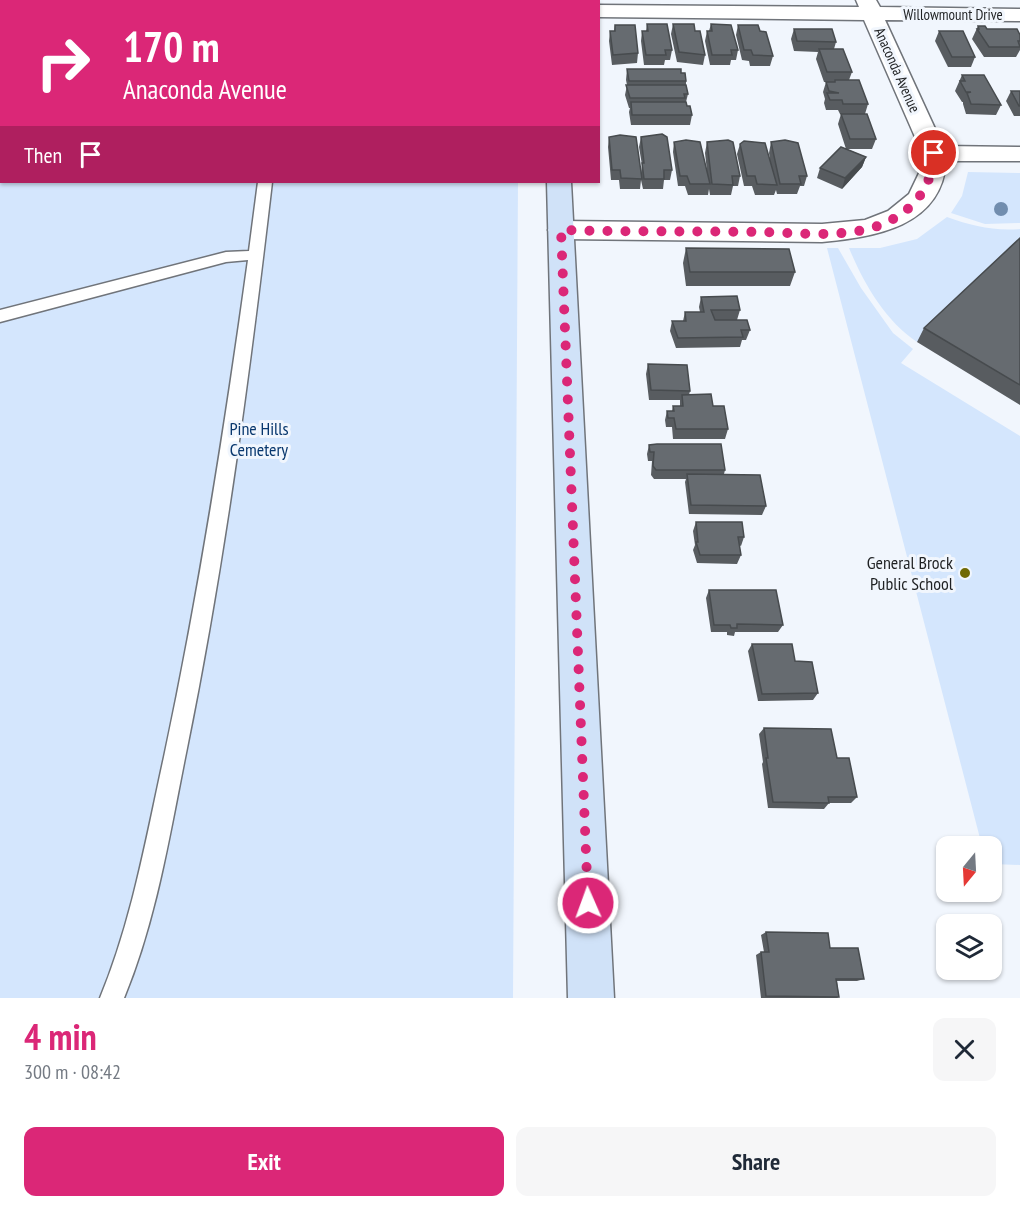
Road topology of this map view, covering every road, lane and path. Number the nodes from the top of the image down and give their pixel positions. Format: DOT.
graph roads {
  1 [pos="869,7"];
  2 [pos="600,11"];
  3 [pos="1020,15"];
  4 [pos="934,153"];
  5 [pos="1020,154"];
  6 [pos="265,183"];
  7 [pos="559,183"];
  8 [pos="561,230"];
  9 [pos="256,255"];
  10 [pos="0,316"];
  11 [pos="112,998"];
  12 [pos="591,998"];
  1 -- 2 [label="street, Willowmount Drive"];
  1 -- 3 [label="street, Willowmount Drive"];
  1 -- 4 [label="street, Anaconda Avenue"];
  4 -- 5 [label="street"];
  4 -- 8 [label="street"];
  6 -- 9 [label="lane"];
  7 -- 8 [label="main road"];
  8 -- 12 [label="main road"];
  9 -- 10 [label="lane"];
  9 -- 11 [label="lane"];
}
